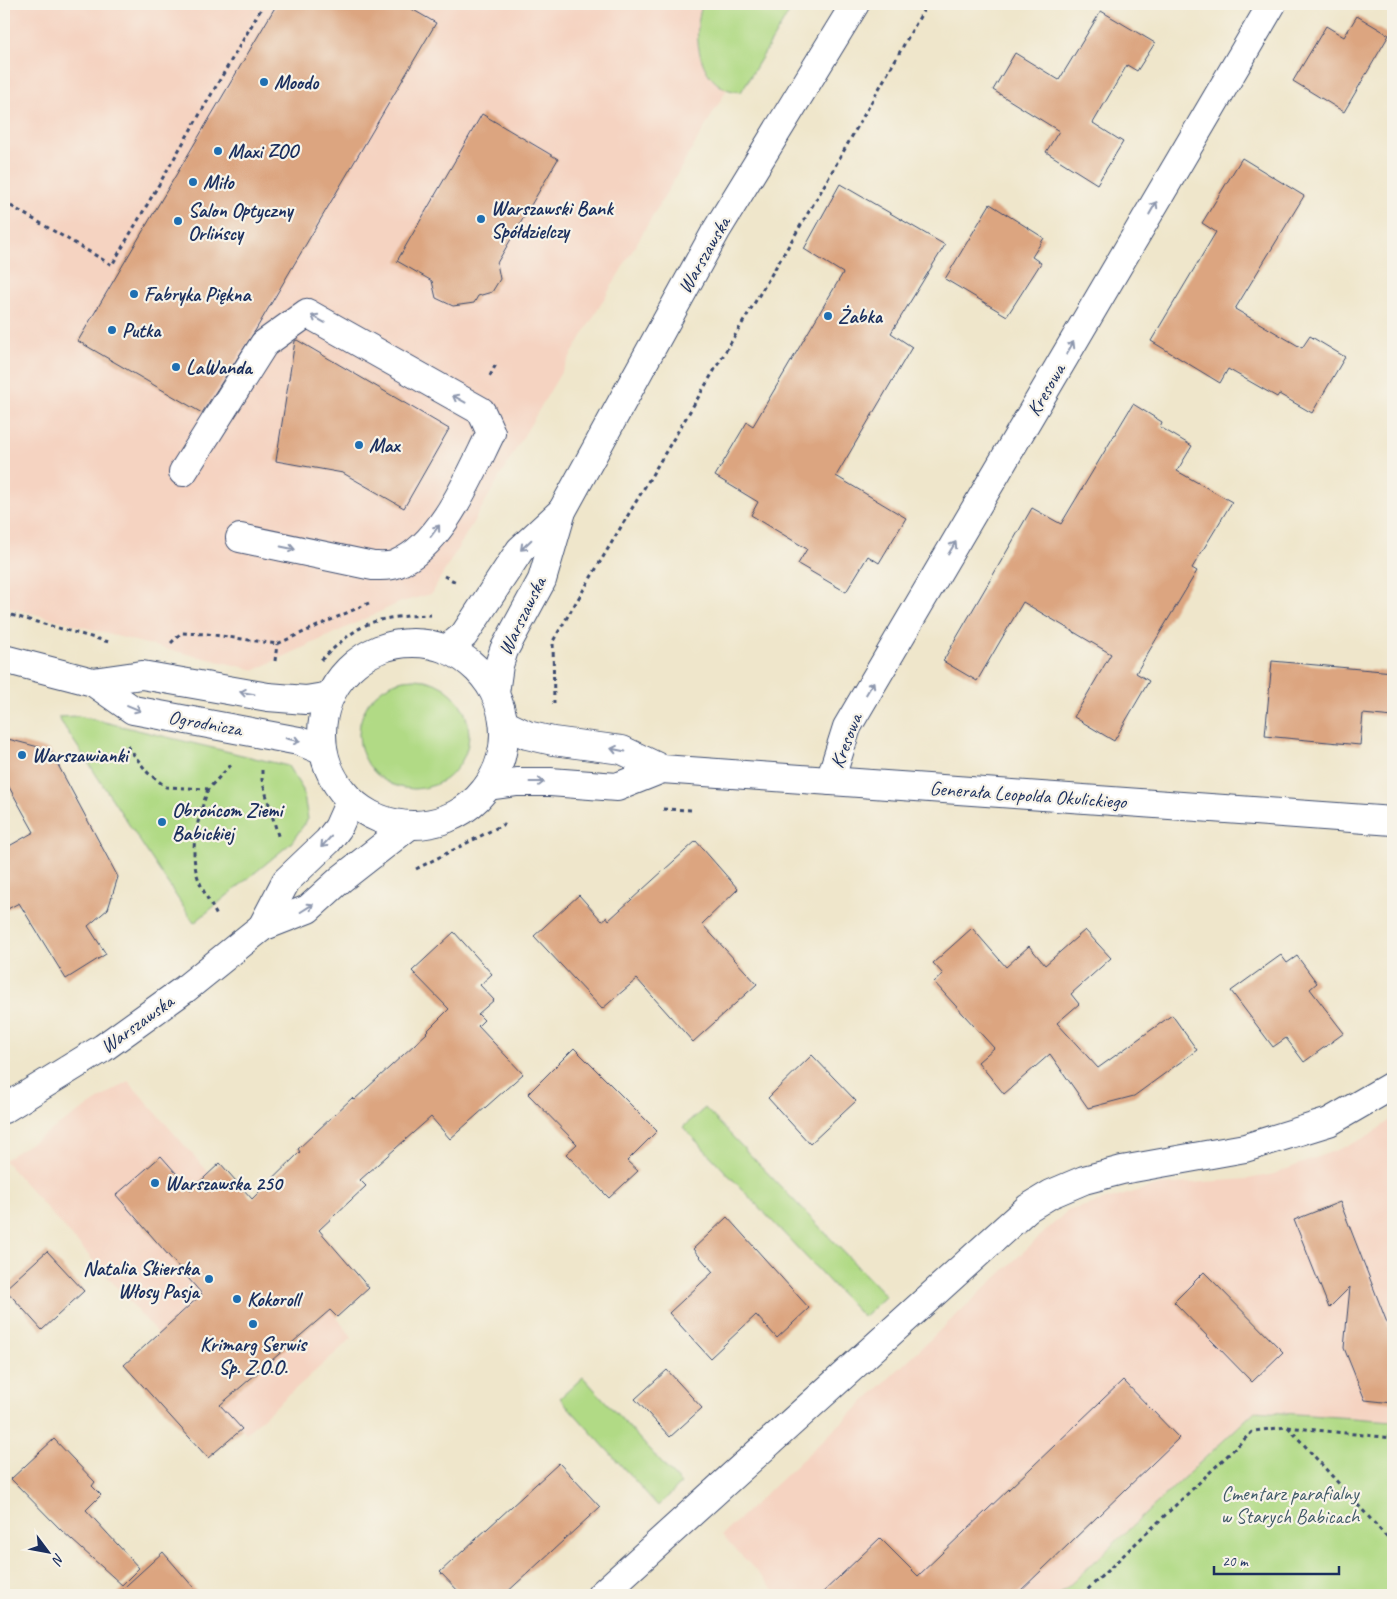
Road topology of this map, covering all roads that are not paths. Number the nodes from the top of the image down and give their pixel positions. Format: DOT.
graph roads {
  1 [pos="855,4"];
  2 [pos="1272,4"];
  3 [pos="184,472"];
  4 [pos="562,512"];
  5 [pos="240,538"];
  6 [pos="447,649"];
  7 [pos="4,659"];
  8 [pos="93,682"];
  9 [pos="494,693"];
  10 [pos="330,696"];
  11 [pos="504,724"];
  12 [pos="323,751"];
  13 [pos="662,769"];
  14 [pos="830,781"];
  15 [pos="488,786"];
  16 [pos="350,801"];
  17 [pos="1393,821"];
  18 [pos="410,826"];
  19 [pos="262,927"];
  20 [pos="1393,1085"];
  21 [pos="4,1109"];
  22 [pos="601,1595"];
  1 -- 4 [label="main road, Warszawska"];
  14 -- 2 [label="main road, Kresowa, one-way"];
  5 -- 3 [label="main road, one-way"];
  4 -- 6 [label="main road, Warszawska, one-way"];
  4 -- 9 [label="main road, Warszawska"];
  6 -- 9 [label="main road"];
  6 -- 10 [label="main road"];
  7 -- 8 [label="main road, Ogrodnicza"];
  10 -- 8 [label="main road, Ogrodnicza, one-way"];
  8 -- 12 [label="main road, Ogrodnicza, one-way"];
  9 -- 11 [label="main road"];
  10 -- 12 [label="main road"];
  13 -- 11 [label="main road, Generała Leopolda Okulickiego, one-way"];
  11 -- 15 [label="main road"];
  12 -- 16 [label="main road"];
  13 -- 14 [label="main road, Generała Leopolda Okulickiego"];
  15 -- 13 [label="main road, Generała Leopolda Okulickiego, one-way"];
  14 -- 17 [label="main road, Generała Leopolda Okulickiego"];
  15 -- 18 [label="main road"];
  16 -- 18 [label="main road"];
  16 -- 19 [label="main road, Warszawska, one-way"];
  19 -- 18 [label="main road, Warszawska, one-way"];
  19 -- 21 [label="main road, Warszawska"];
  20 -- 22 [label="main road"];
}
